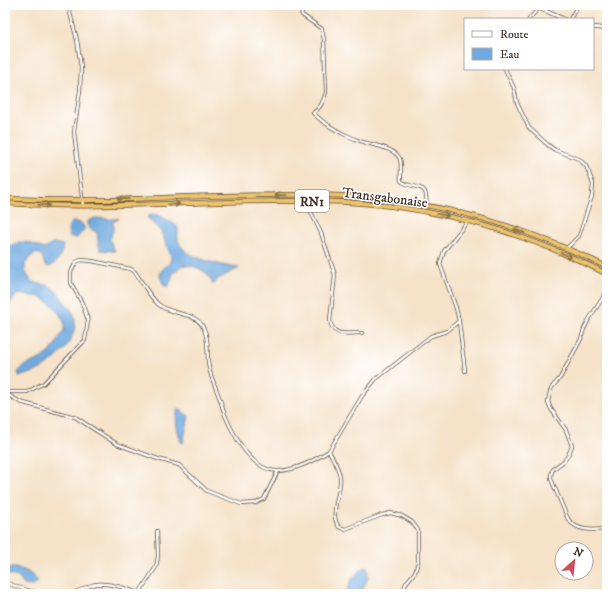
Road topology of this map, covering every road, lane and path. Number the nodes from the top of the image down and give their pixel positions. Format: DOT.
graph roads {
  1 [pos="68,5"];
  2 [pos="298,5"];
  3 [pos="532,5"];
  4 [pos="578,5"];
  5 [pos="539,8"];
  6 [pos="530,18"];
  7 [pos="562,18"];
  8 [pos="571,18"];
  9 [pos="594,27"];
  10 [pos="607,29"];
  11 [pos="505,70"];
  12 [pos="5,198"];
  13 [pos="310,201"];
  14 [pos="83,202"];
  15 [pos="5,203"];
  16 [pos="426,206"];
  17 [pos="469,220"];
  18 [pos="567,248"];
  19 [pos="607,267"];
  20 [pos="607,274"];
  21 [pos="607,291"];
  22 [pos="459,321"];
  23 [pos="362,333"];
  24 [pos="465,371"];
  25 [pos="5,393"];
  26 [pos="329,451"];
  27 [pos="278,471"];
  28 [pos="607,529"];
  29 [pos="157,531"];
  30 [pos="5,582"];
  31 [pos="607,589"];
  32 [pos="139,594"];
  33 [pos="402,594"];
  34 [pos="599,594"];
  1 -- 14 [label="street"];
  2 -- 16 [label="street"];
  3 -- 5 [label="street"];
  4 -- 8 [label="street"];
  5 -- 6 [label="street"];
  5 -- 7 [label="street"];
  9 -- 10 [label="street"];
  11 -- 18 [label="street"];
  12 -- 14 [label="highway, Transgabonaise / RN1"];
  14 -- 13 [label="highway, Transgabonaise / RN1, one-way"];
  13 -- 17 [label="highway, Transgabonaise / RN1, one-way"];
  13 -- 23 [label="street"];
  15 -- 14 [label="highway, Transgabonaise / RN1, one-way"];
  16 -- 14 [label="highway, Transgabonaise / RN1, one-way"];
  18 -- 16 [label="highway, Transgabonaise / RN1, one-way"];
  17 -- 20 [label="highway, Transgabonaise / RN1, one-way"];
  17 -- 22 [label="street"];
  18 -- 19 [label="highway, Transgabonaise / RN1"];
  21 -- 28 [label="street"];
  22 -- 24 [label="street"];
  22 -- 26 [label="street"];
  25 -- 27 [label="street"];
  25 -- 27 [label="street"];
  26 -- 27 [label="street"];
  26 -- 33 [label="street"];
  29 -- 32 [label="street"];
  30 -- 32 [label="street"];
  31 -- 34 [label="street"];
}
